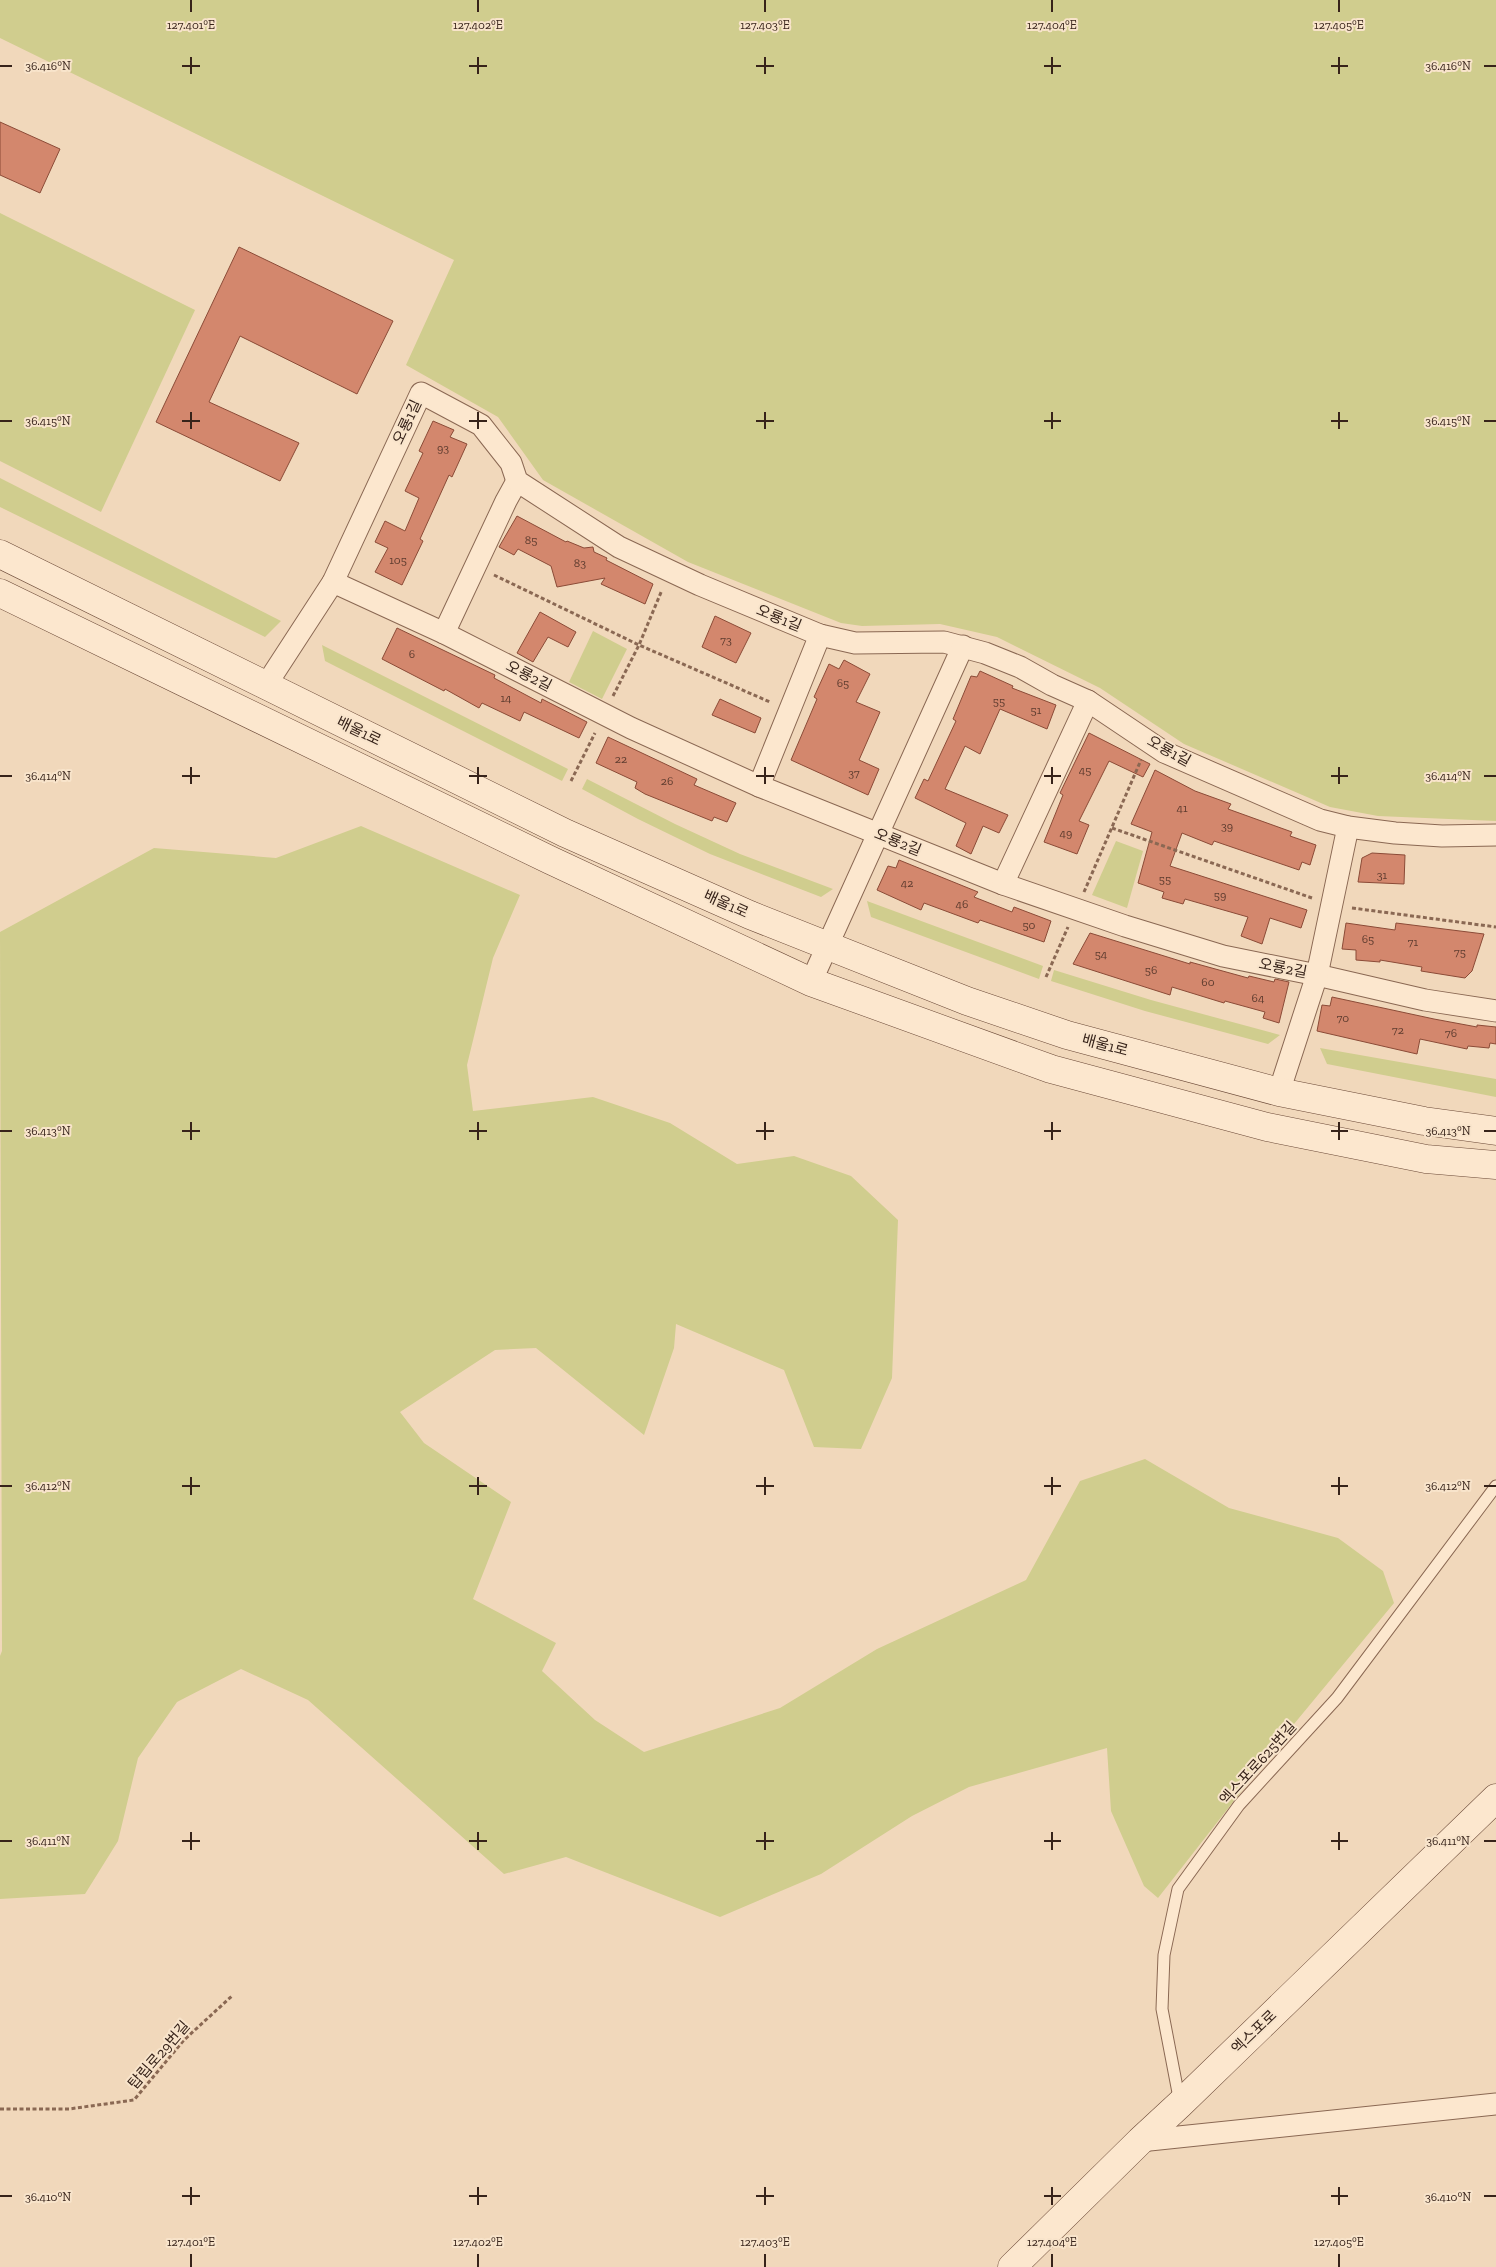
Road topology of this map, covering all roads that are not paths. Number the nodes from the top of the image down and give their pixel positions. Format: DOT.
graph roads {
  1 [pos="517,481"];
  2 [pos="0,554"];
  3 [pos="333,582"];
  4 [pos="0,593"];
  5 [pos="444,633"];
  6 [pos="820,635"];
  7 [pos="963,646"];
  8 [pos="266,685"];
  9 [pos="1088,701"];
  10 [pos="760,786"];
  11 [pos="1348,827"];
  12 [pos="878,834"];
  13 [pos="1496,835"];
  14 [pos="1004,884"];
  15 [pos="828,946"];
  16 [pos="1318,975"];
  17 [pos="811,982"];
  18 [pos="1496,1011"];
  19 [pos="1279,1092"];
  20 [pos="1496,1131"];
  21 [pos="1496,1165"];
  22 [pos="1496,1486"];
  23 [pos="1496,1798"];
  24 [pos="1180,2104"];
  25 [pos="1496,2104"];
  26 [pos="1140,2141"];
  27 [pos="1012,2267"];
  1 -- 3 [label="street, 오룡1길"];
  1 -- 5 [label="street"];
  1 -- 6 [label="street, 오룡1길"];
  2 -- 8 [label="main road, 배울1로"];
  3 -- 5 [label="street, 오룡2길"];
  3 -- 8 [label="street, 오룡1길"];
  4 -- 17 [label="main road"];
  5 -- 10 [label="street, 오룡2길"];
  6 -- 7 [label="street, 오룡1길"];
  6 -- 10 [label="street"];
  7 -- 9 [label="street, 오룡1길"];
  7 -- 12 [label="street"];
  8 -- 15 [label="main road, 배울1로"];
  9 -- 11 [label="street, 오룡1길"];
  9 -- 14 [label="street"];
  10 -- 12 [label="street, 오룡2길"];
  11 -- 13 [label="street, 오룡1길"];
  11 -- 16 [label="street"];
  12 -- 14 [label="street, 오룡2길"];
  12 -- 15 [label="street"];
  14 -- 16 [label="street, 오룡2길"];
  15 -- 17 [label="street"];
  15 -- 19 [label="main road, 배울1로"];
  16 -- 18 [label="street, 오룡2길"];
  16 -- 19 [label="street"];
  17 -- 21 [label="main road"];
  19 -- 20 [label="main road, 배울1로"];
  22 -- 24 [label="lane, 엑스포로625번길"];
  23 -- 24 [label="main road, 엑스포로"];
  24 -- 26 [label="main road, 엑스포로"];
  25 -- 26 [label="street"];
  26 -- 27 [label="main road, 엑스포로"];
}
